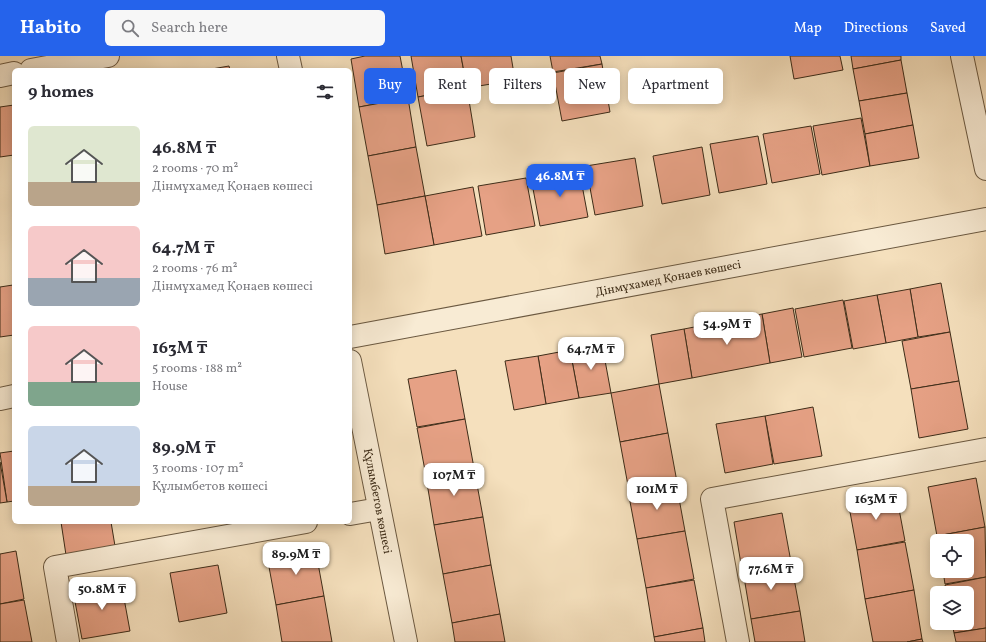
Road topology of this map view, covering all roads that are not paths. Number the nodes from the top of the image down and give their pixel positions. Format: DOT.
graph roads {
  1 [pos="108,56"];
  2 [pos="288,56"];
  3 [pos="962,56"];
  4 [pos="42,68"];
  5 [pos="291,68"];
  6 [pos="12,73"];
  7 [pos="0,76"];
  8 [pos="986,169"];
  9 [pos="986,218"];
  10 [pos="352,337"];
  11 [pos="352,371"];
  12 [pos="12,396"];
  13 [pos="0,399"];
  14 [pos="986,449"];
  15 [pos="379,509"];
  16 [pos="352,514"];
  17 [pos="295,524"];
  18 [pos="68,642"];
  19 [pos="406,642"];
  20 [pos="738,642"];
  1 -- 4 [label="street"];
  2 -- 5 [label="street"];
  3 -- 8 [label="street"];
  6 -- 7 [label="street"];
  9 -- 10 [label="street, Дінмұхамед Қонаев көшесі"];
  11 -- 15 [label="street, Құлымбетов көшесі"];
  12 -- 13 [label="street"];
  14 -- 20 [label="street"];
  15 -- 16 [label="street"];
  15 -- 19 [label="street, Құлымбетов көшесі"];
  17 -- 18 [label="street"];
}
